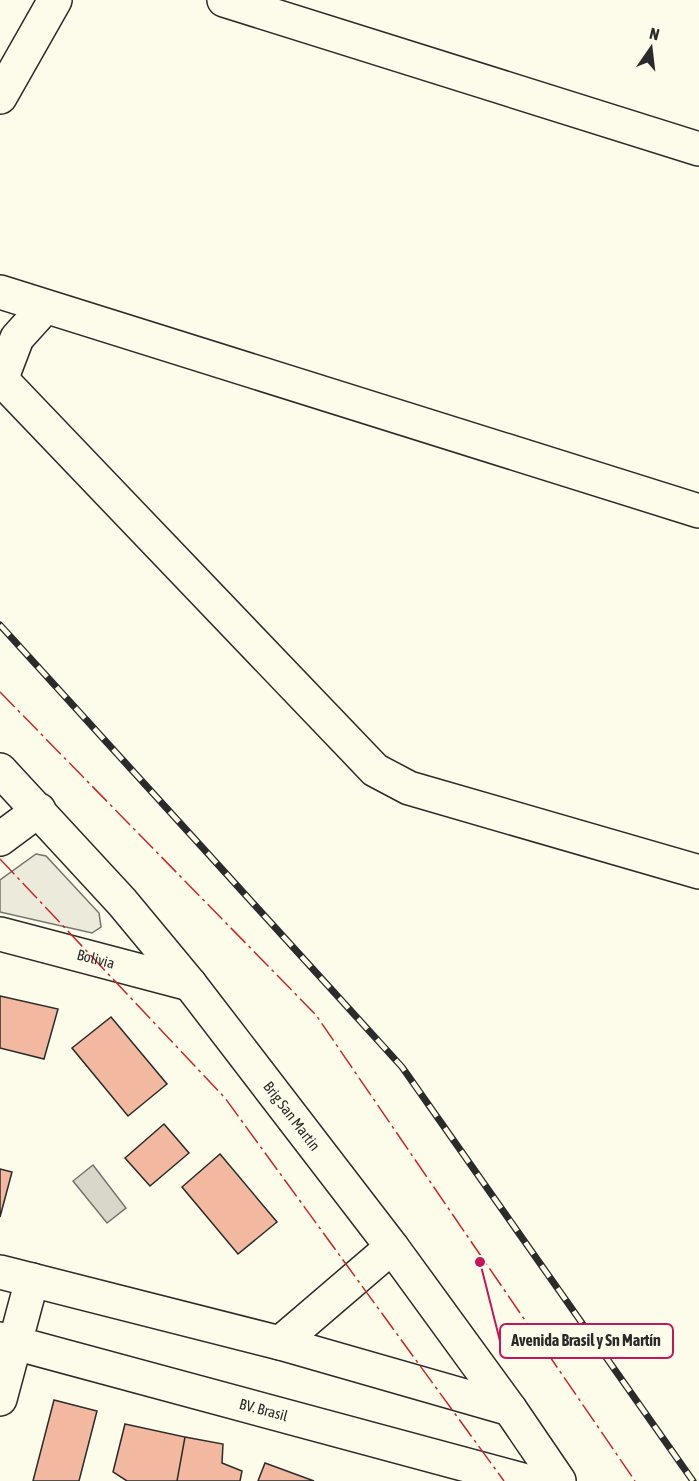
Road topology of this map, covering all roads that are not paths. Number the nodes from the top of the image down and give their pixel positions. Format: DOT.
graph roads {
  1 [pos="55,0"];
  2 [pos="224,0"];
  3 [pos="0,97"];
  4 [pos="699,149"];
  5 [pos="0,292"];
  6 [pos="45,307"];
  7 [pos="1,379"];
  8 [pos="699,511"];
  9 [pos="0,770"];
  10 [pos="39,810"];
  11 [pos="0,839"];
  12 [pos="699,872"];
  13 [pos="0,934"];
  14 [pos="190,984"];
  15 [pos="392,1247"];
  16 [pos="0,1272"];
  17 [pos="32,1280"];
  18 [pos="7,1340"];
  19 [pos="280,1343"];
  20 [pos="0,1399"];
  21 [pos="510,1409"];
  22 [pos="526,1481"];
  23 [pos="559,1481"];
  1 -- 3 [label="street"];
  2 -- 4 [label="street"];
  5 -- 6 [label="street"];
  6 -- 7 [label="street"];
  6 -- 8 [label="street"];
  7 -- 12 [label="street"];
  9 -- 10 [label="street, Brig San Martin"];
  10 -- 11 [label="street"];
  10 -- 14 [label="street, Brig San Martin"];
  13 -- 14 [label="street, Bolivia"];
  14 -- 15 [label="street, Brig San Martin"];
  15 -- 19 [label="street"];
  15 -- 21 [label="street, Brig San Martin"];
  16 -- 17 [label="street"];
  17 -- 18 [label="street"];
  17 -- 19 [label="street"];
  18 -- 20 [label="street"];
  18 -- 22 [label="street, BV. Brasil"];
  19 -- 21 [label="street"];
  21 -- 23 [label="street, Brig San Martin"];
}
